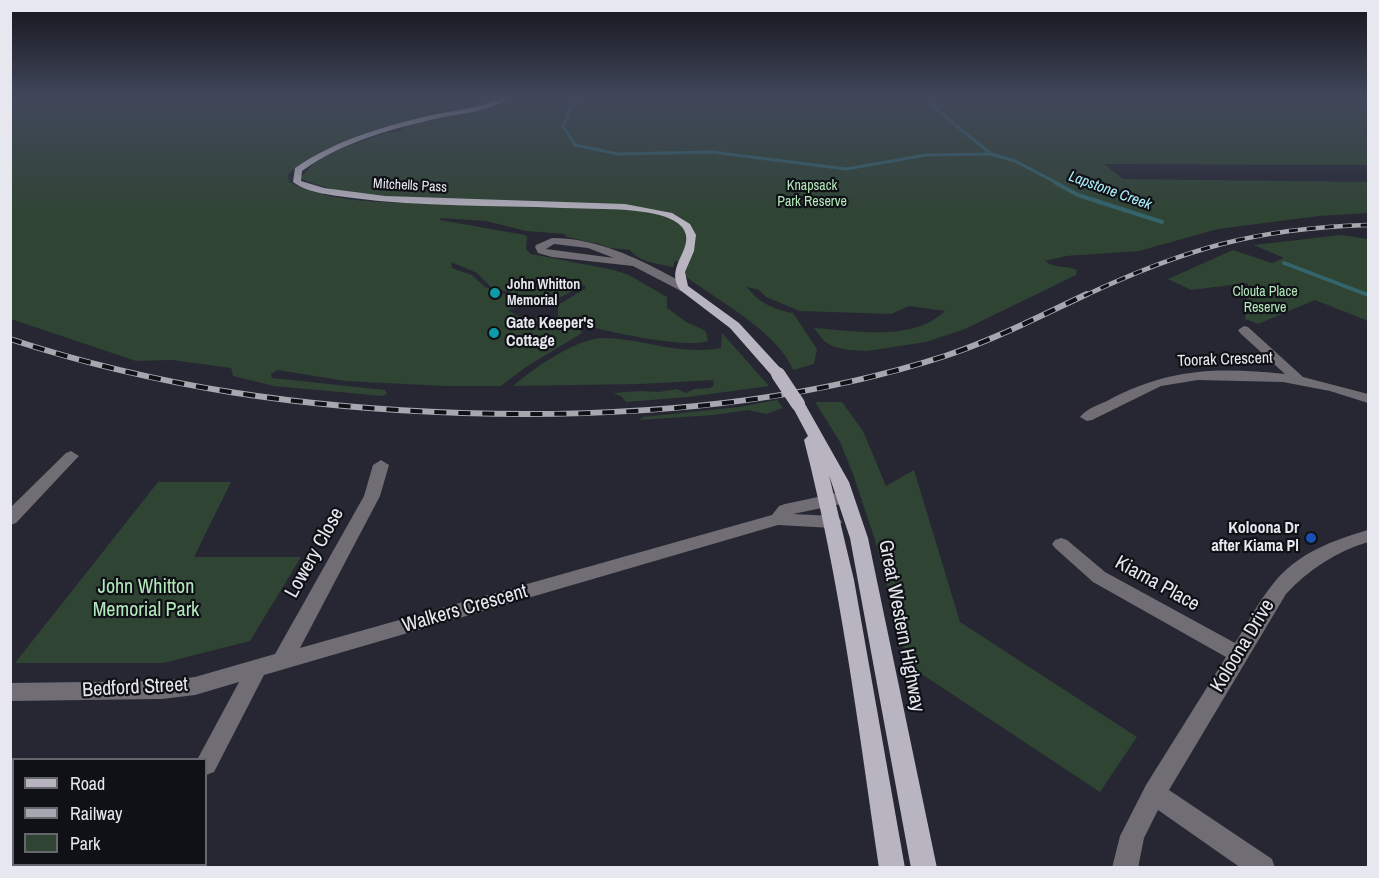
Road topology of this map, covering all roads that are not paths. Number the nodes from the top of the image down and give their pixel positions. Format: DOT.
graph roads {
  1 [pos="364,139"];
  2 [pos="633,263"];
  3 [pos="685,289"];
  4 [pos="1244,330"];
  5 [pos="1297,378"];
  6 [pos="1368,399"];
  7 [pos="1087,417"];
  8 [pos="71,456"];
  9 [pos="381,465"];
  10 [pos="837,499"];
  11 [pos="10,519"];
  12 [pos="778,519"];
  13 [pos="833,522"];
  14 [pos="1368,536"];
  15 [pos="1061,544"];
  16 [pos="1238,654"];
  17 [pos="282,661"];
  18 [pos="257,668"];
  19 [pos="10,692"];
  20 [pos="207,762"];
  21 [pos="1154,793"];
  22 [pos="892,867"];
  23 [pos="924,867"];
  24 [pos="1125,867"];
  25 [pos="1263,867"];
  1 -- 3 [label="main road, Mitchells Pass"];
  2 -- 2 [label="street, Great Western Highway"];
  2 -- 3 [label="street, Great Western Highway"];
  3 -- 10 [label="main road, Great Western Highway, bridge"];
  4 -- 5 [label="street"];
  5 -- 6 [label="street, Toorak Crescent"];
  5 -- 7 [label="street, Toorak Crescent"];
  8 -- 11 [label="street"];
  9 -- 17 [label="street, Lowery Close"];
  10 -- 12 [label="street, Walkers Crescent"];
  10 -- 13 [label="main road, Great Western Highway"];
  10 -- 23 [label="main road, Great Western Highway"];
  12 -- 13 [label="street, Walkers Crescent"];
  12 -- 17 [label="street, Walkers Crescent"];
  13 -- 22 [label="main road, Great Western Highway"];
  14 -- 16 [label="street, Koloona Drive"];
  15 -- 16 [label="street, Kiama Place"];
  16 -- 21 [label="street, Koloona Drive"];
  17 -- 18 [label="street, Walkers Crescent"];
  18 -- 19 [label="street, Bedford Street"];
  18 -- 20 [label="street"];
  21 -- 24 [label="street, Koloona Drive"];
  21 -- 25 [label="street"];
}
